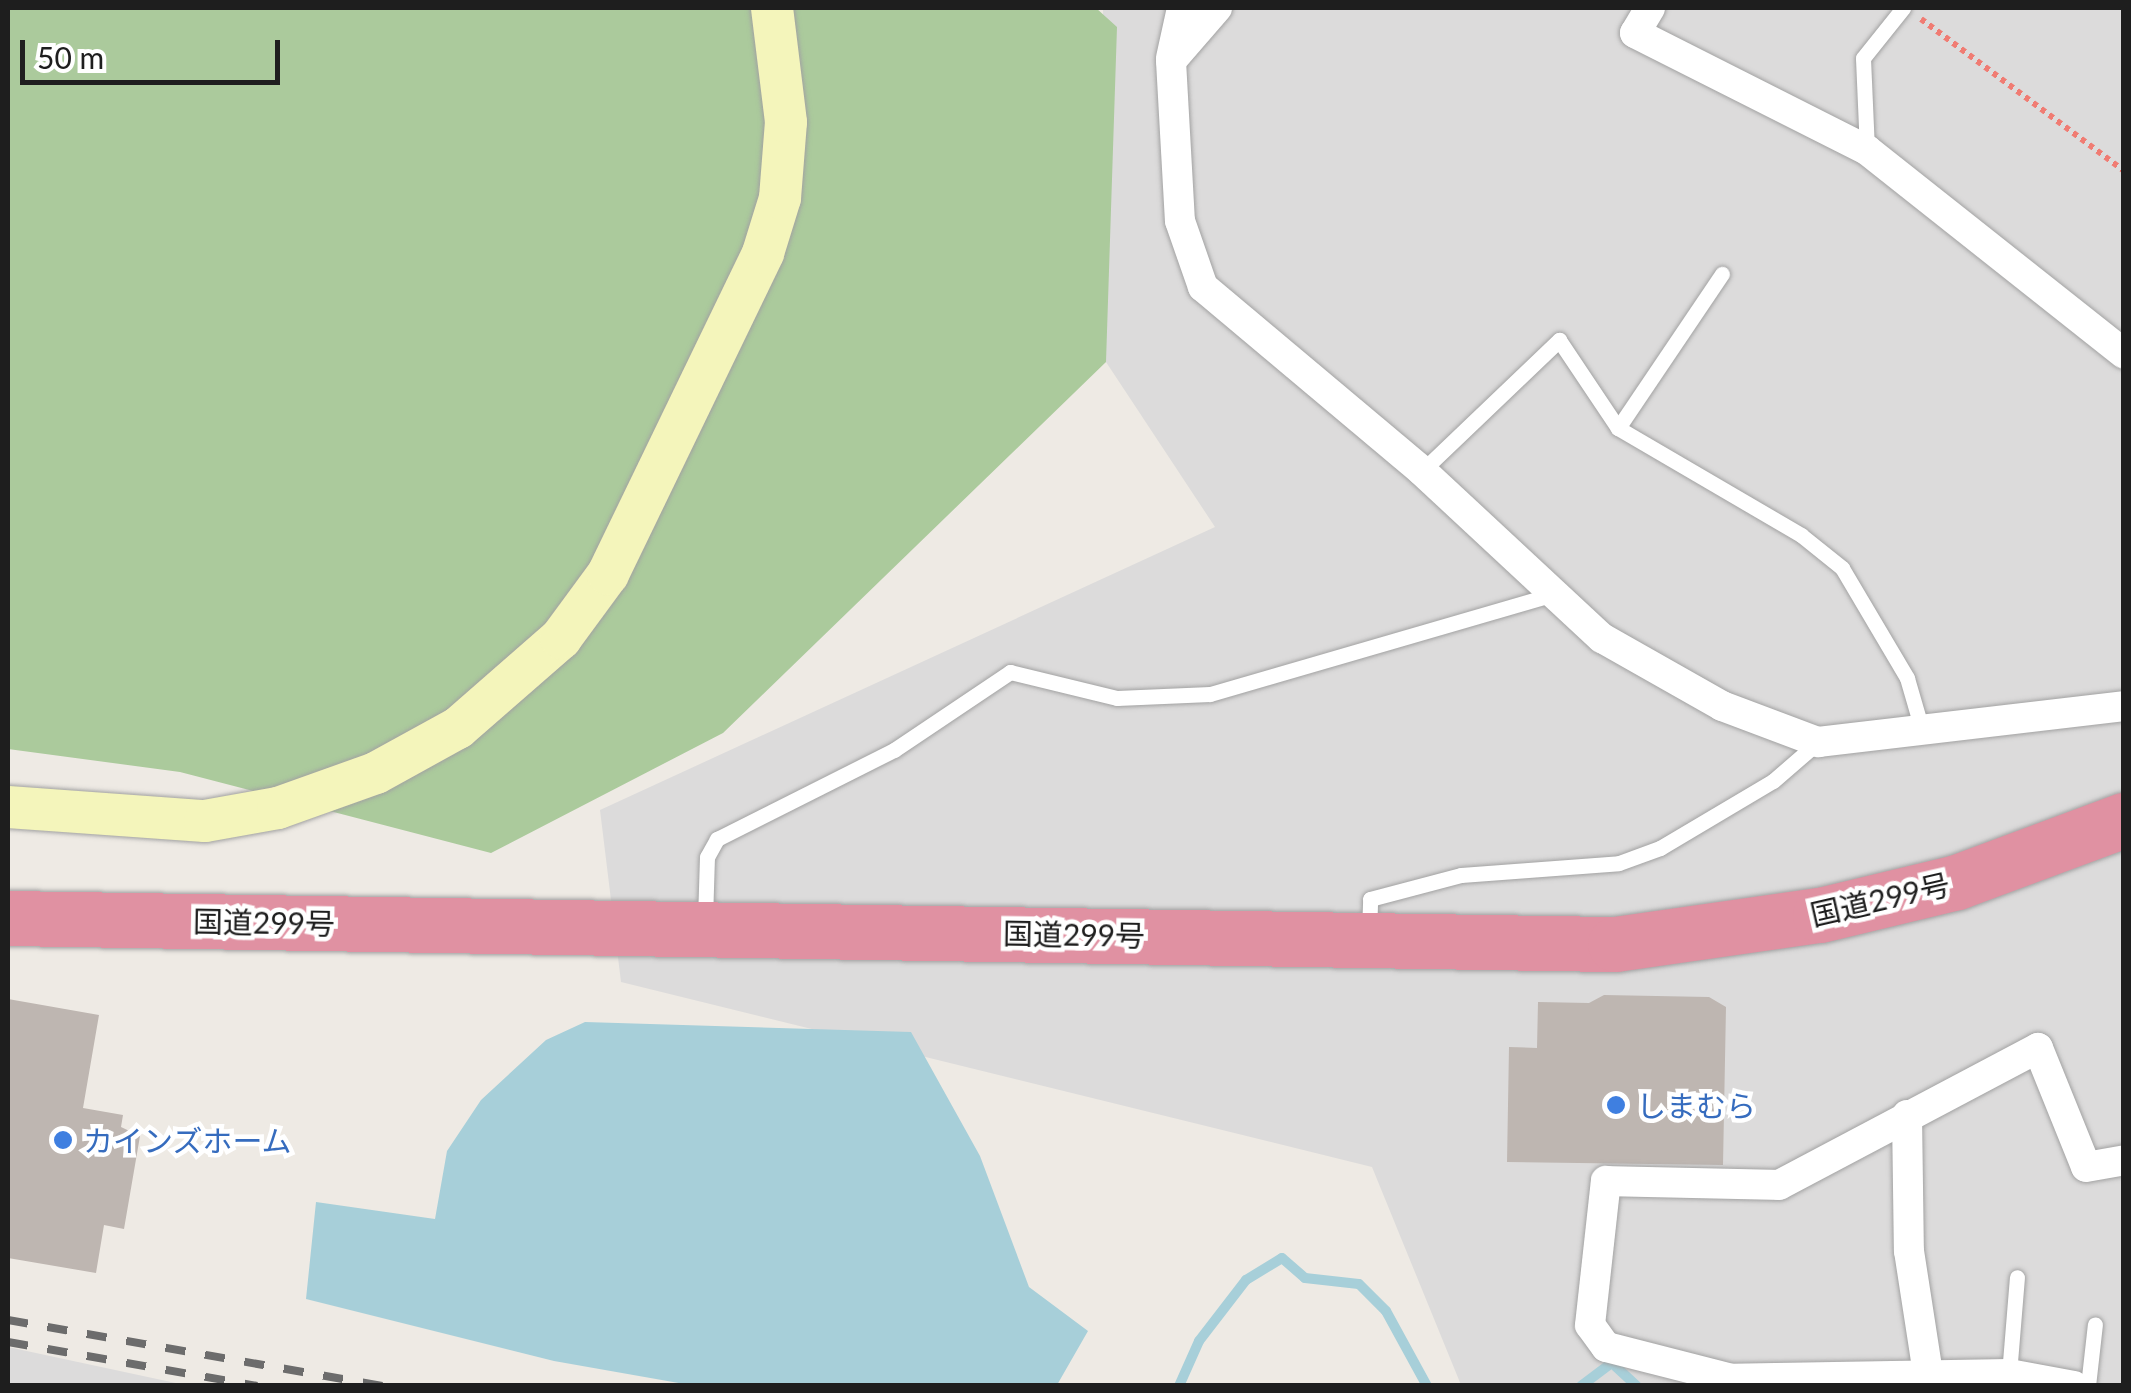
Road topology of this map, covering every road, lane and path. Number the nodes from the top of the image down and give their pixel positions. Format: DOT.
graph roads {
  1 [pos="772,8"];
  2 [pos="1182,8"];
  3 [pos="1218,8"];
  4 [pos="1650,8"];
  5 [pos="1904,8"];
  6 [pos="1170,62"];
  7 [pos="1867,150"];
  8 [pos="2124,171"];
  9 [pos="1722,274"];
  10 [pos="2124,354"];
  11 [pos="1618,428"];
  12 [pos="1422,471"];
  13 [pos="1551,595"];
  14 [pos="2124,706"];
  15 [pos="1923,733"];
  16 [pos="1818,742"];
  17 [pos="8,807"];
  18 [pos="2124,820"];
  19 [pos="8,918"];
  20 [pos="704,928"];
  21 [pos="1369,938"];
  22 [pos="1907,1115"];
  23 [pos="2124,1160"];
  24 [pos="2017,1277"];
  25 [pos="2095,1324"];
  26 [pos="1928,1374"];
  27 [pos="2009,1374"];
  28 [pos="2074,1386"];
  29 [pos="2088,1386"];
  1 -- 17 [label="street"];
  2 -- 6 [label="street"];
  3 -- 6 [label="street"];
  4 -- 7 [label="street"];
  5 -- 7 [label="lane"];
  5 -- 8 [label="path"];
  6 -- 12 [label="street"];
  7 -- 10 [label="street"];
  9 -- 11 [label="lane"];
  11 -- 12 [label="lane"];
  11 -- 15 [label="lane"];
  12 -- 13 [label="street"];
  13 -- 16 [label="street"];
  13 -- 20 [label="lane"];
  14 -- 15 [label="street"];
  15 -- 16 [label="street"];
  16 -- 21 [label="lane"];
  18 -- 21 [label="highway, 国道299号"];
  19 -- 20 [label="highway, 国道299号"];
  20 -- 21 [label="highway, 国道299号"];
  22 -- 23 [label="street"];
  22 -- 26 [label="street"];
  22 -- 26 [label="street"];
  24 -- 27 [label="lane"];
  25 -- 29 [label="lane"];
  26 -- 27 [label="street"];
  27 -- 28 [label="street"];
}
